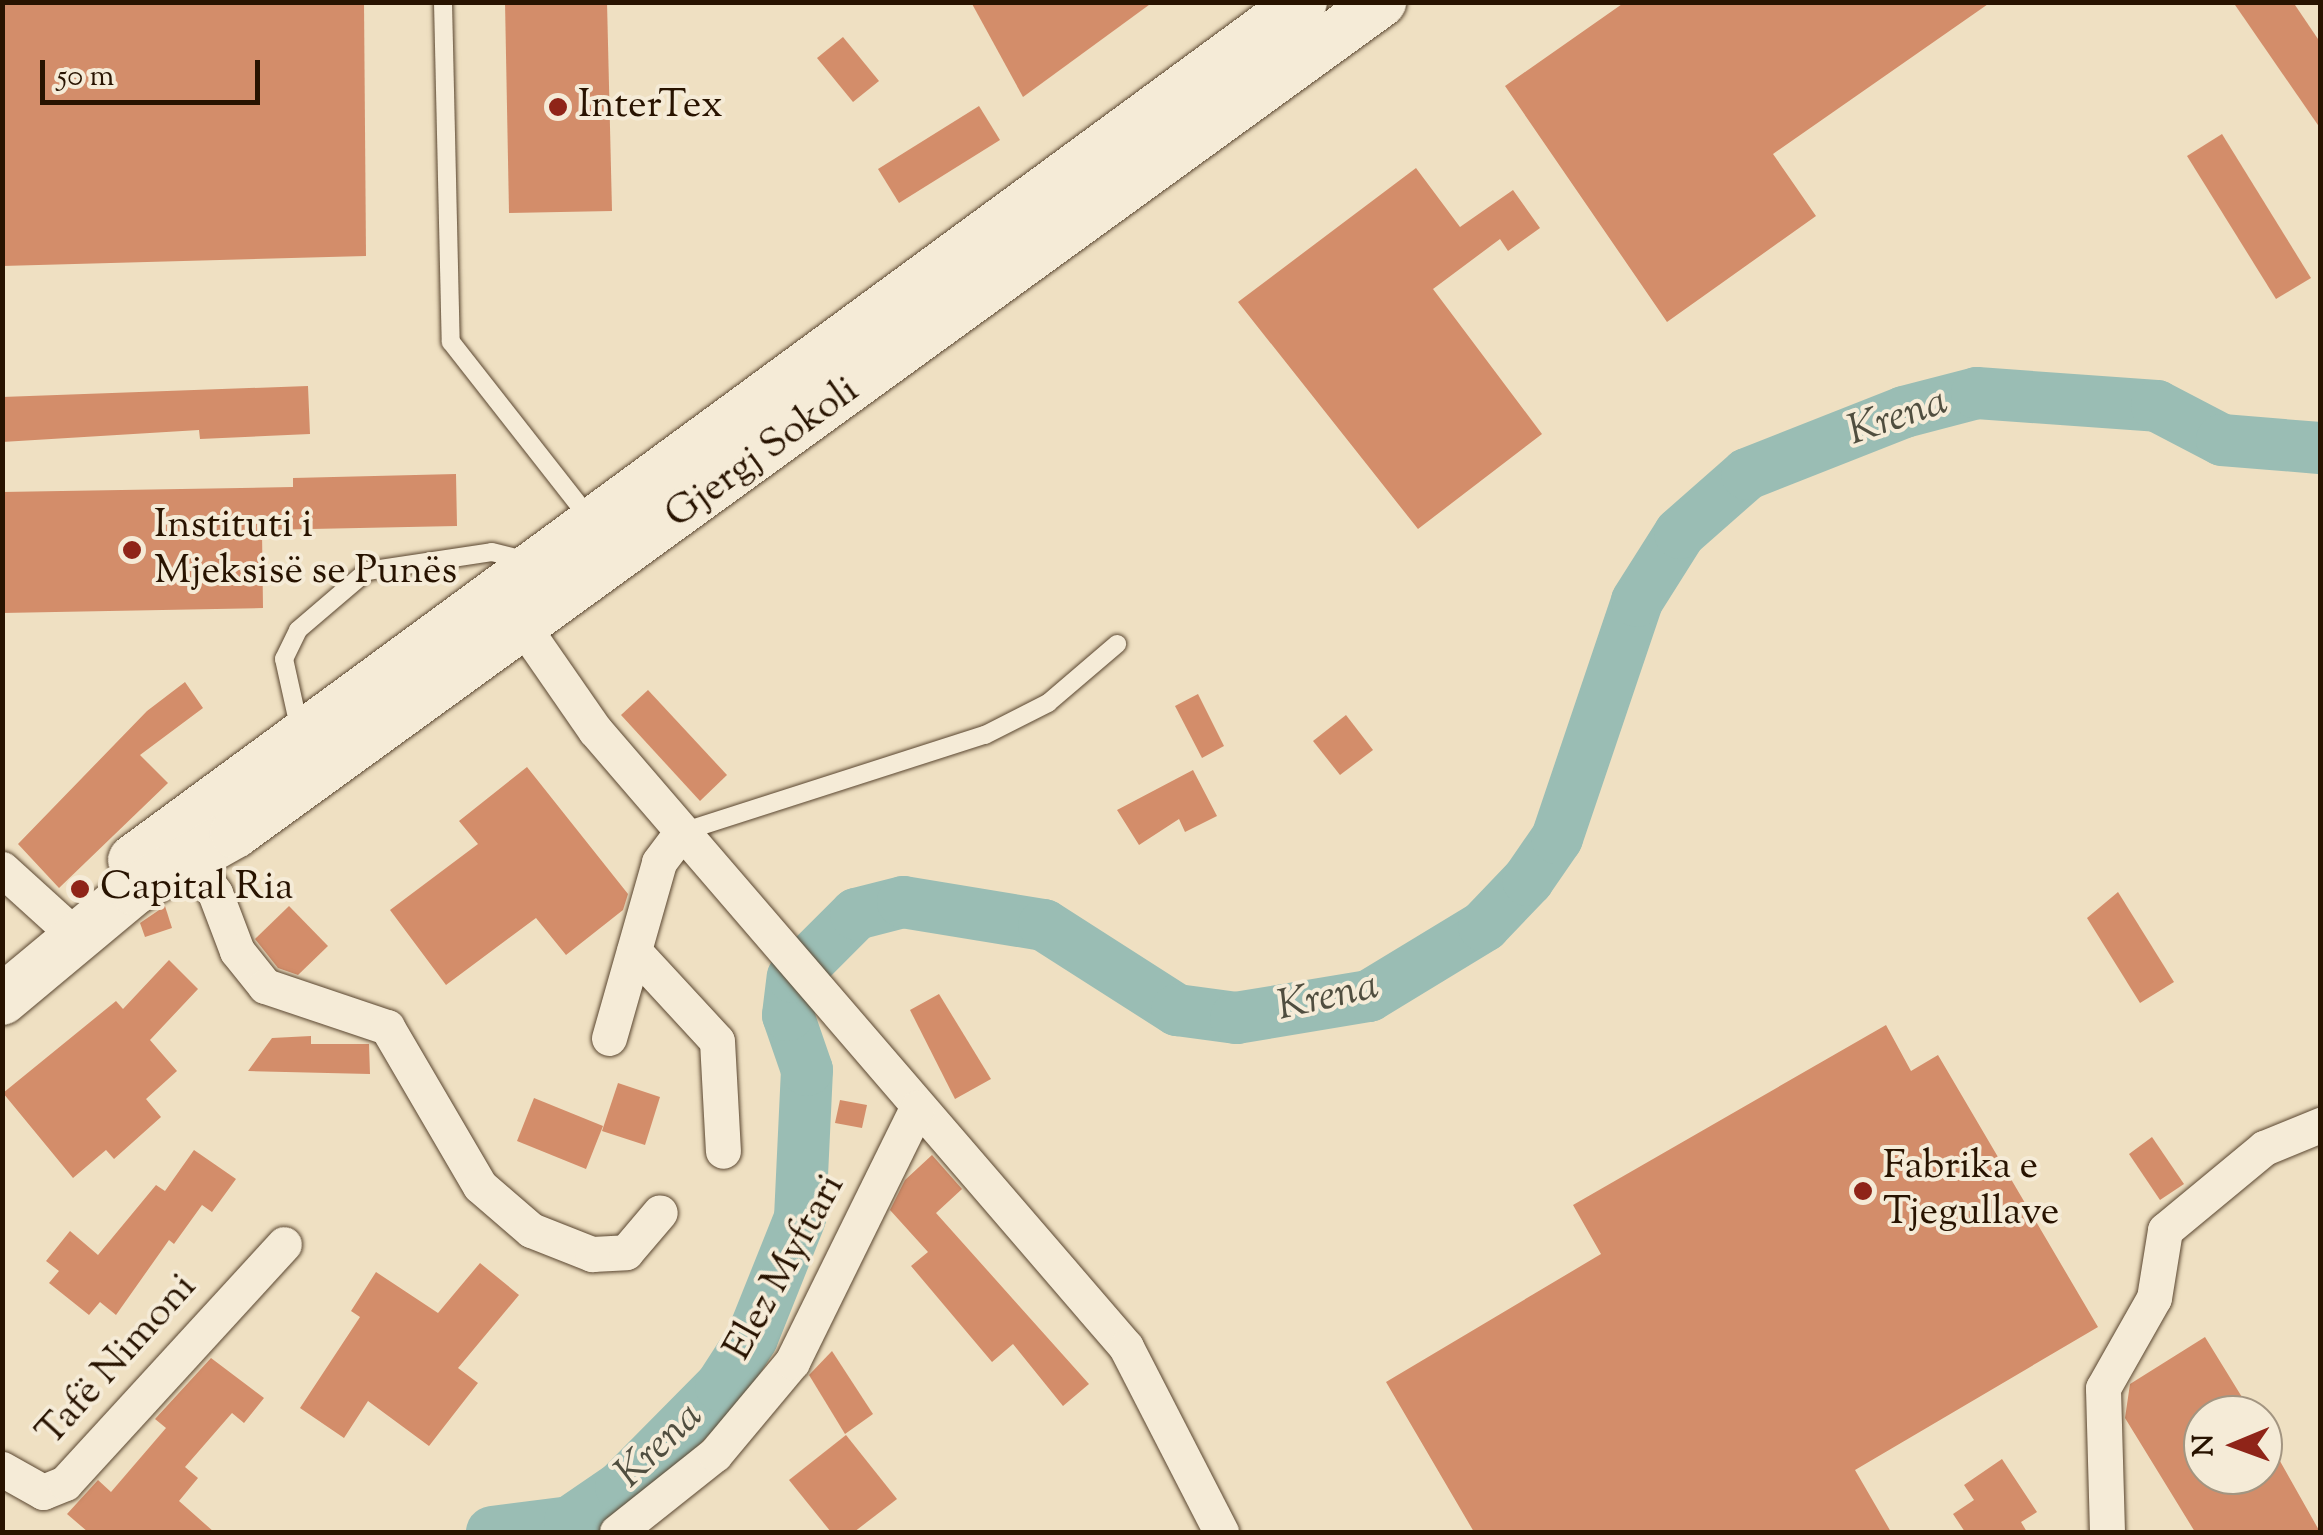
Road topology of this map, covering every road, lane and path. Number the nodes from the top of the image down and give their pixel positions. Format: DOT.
graph roads {
  1 [pos="443,2"];
  2 [pos="1302,2"];
  3 [pos="1381,2"];
  4 [pos="605,543"];
  5 [pos="540,564"];
  6 [pos="511,610"];
  7 [pos="1117,644"];
  8 [pos="302,737"];
  9 [pos="682,832"];
  10 [pos="191,860"];
  11 [pos="2,870"];
  12 [pos="129,878"];
  13 [pos="69,929"];
  14 [pos="634,950"];
  15 [pos="2,970"];
  16 [pos="2,1000"];
  17 [pos="609,1038"];
  18 [pos="917,1108"];
  19 [pos="2320,1125"];
  20 [pos="723,1151"];
  21 [pos="660,1212"];
  22 [pos="284,1244"];
  23 [pos="2,1469"];
  24 [pos="618,1532"];
  25 [pos="1221,1532"];
  26 [pos="2108,1532"];
  1 -- 4 [label="lane"];
  2 -- 4 [label="main road, Gjergj Sokoli"];
  3 -- 4 [label="main road, Gjergj Sokoli"];
  4 -- 5 [label="main road, Gjergj Sokoli"];
  4 -- 6 [label="main road, Gjergj Sokoli"];
  5 -- 6 [label="main road, Gjergj Sokoli"];
  5 -- 8 [label="lane"];
  6 -- 8 [label="main road, Gjergj Sokoli"];
  6 -- 9 [label="street"];
  6 -- 10 [label="main road, Gjergj Sokoli"];
  7 -- 9 [label="lane"];
  8 -- 12 [label="main road, Gjergj Sokoli"];
  9 -- 14 [label="street"];
  9 -- 18 [label="street"];
  10 -- 12 [label="main road, Gjergj Sokoli"];
  10 -- 21 [label="street"];
  11 -- 13 [label="street"];
  12 -- 13 [label="main road"];
  13 -- 15 [label="main road"];
  13 -- 16 [label="main road"];
  14 -- 17 [label="street"];
  14 -- 20 [label="street"];
  18 -- 24 [label="street, Elez Myftari"];
  18 -- 25 [label="street"];
  19 -- 26 [label="street"];
  22 -- 23 [label="street, Tafë Nimoni"];
}
